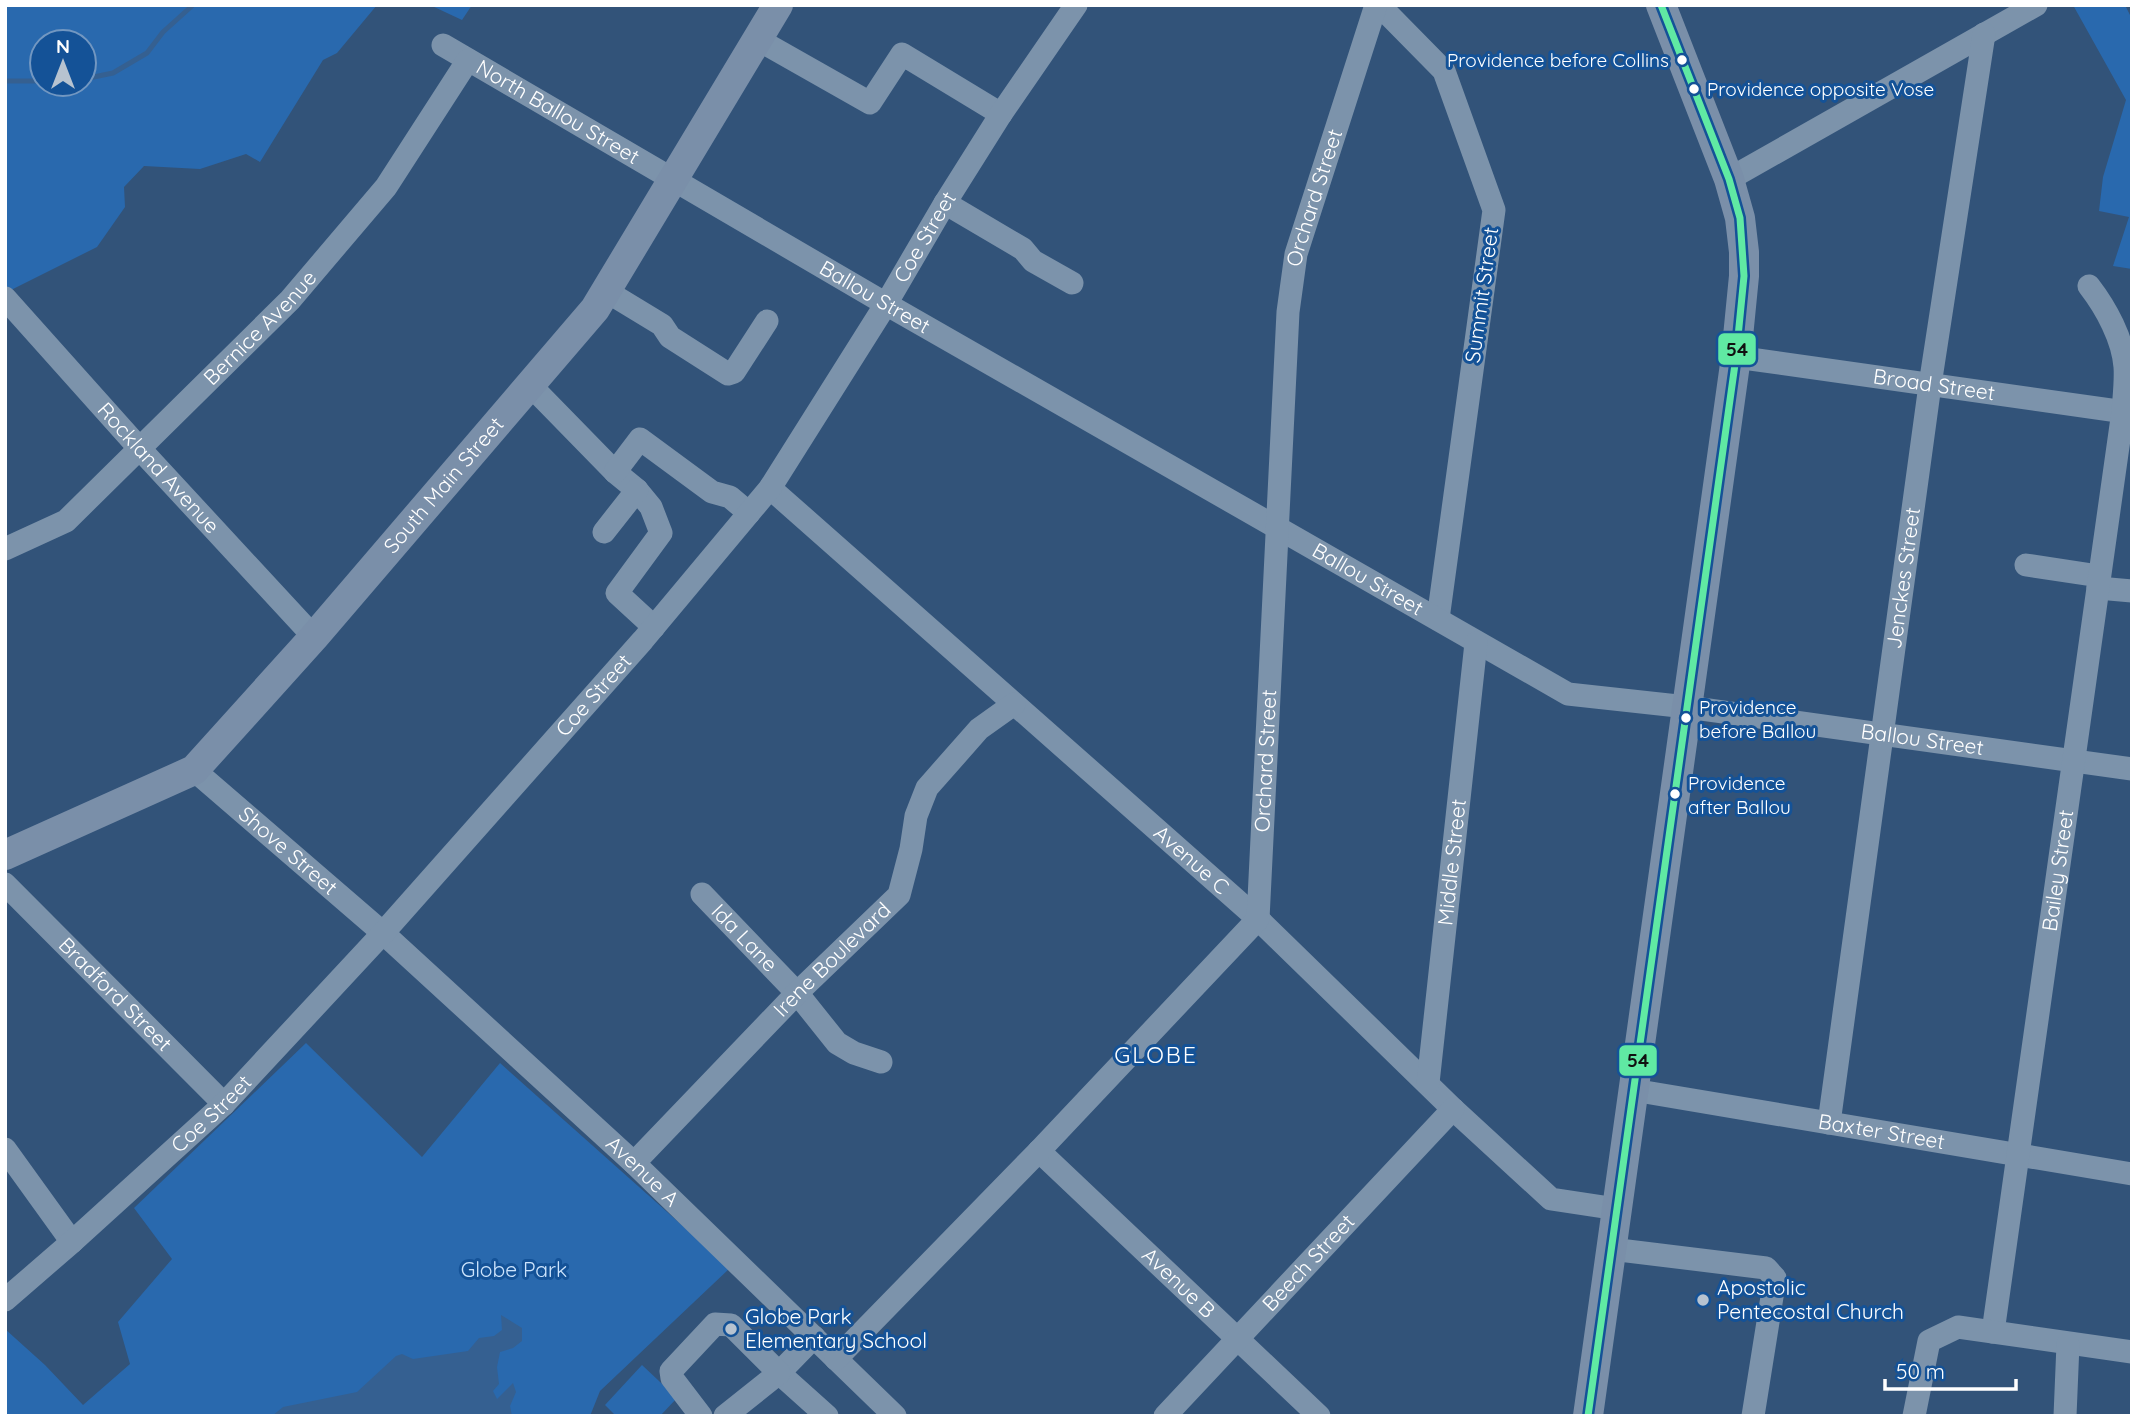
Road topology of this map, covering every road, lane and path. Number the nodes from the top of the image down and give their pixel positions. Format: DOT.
graph roads {
  1 [pos="778,5"];
  2 [pos="1378,5"];
  3 [pos="1661,5"];
  4 [pos="2036,5"];
  5 [pos="1070,7"];
  6 [pos="1984,34"];
  7 [pos="757,40"];
  8 [pos="443,45"];
  9 [pos="468,60"];
  10 [pos="1001,114"];
  11 [pos="673,179"];
  12 [pos="1730,179"];
  13 [pos="945,203"];
  14 [pos="1072,283"];
  15 [pos="2089,286"];
  16 [pos="606,291"];
  17 [pos="5,298"];
  18 [pos="886,304"];
  19 [pos="13,319"];
  20 [pos="767,321"];
  21 [pos="1737,357"];
  22 [pos="1930,385"];
  23 [pos="531,386"];
  24 [pos="2127,412"];
  25 [pos="140,449"];
  26 [pos="615,472"];
  27 [pos="770,488"];
  28 [pos="637,490"];
  29 [pos="749,513"];
  30 [pos="1276,527"];
  31 [pos="604,532"];
  32 [pos="5,549"];
  33 [pos="2026,565"];
  34 [pos="2099,582"];
  35 [pos="2132,591"];
  36 [pos="1438,619"];
  37 [pos="654,627"];
  38 [pos="314,637"];
  39 [pos="1476,643"];
  40 [pos="1014,704"];
  41 [pos="1687,707"];
  42 [pos="1882,734"];
  43 [pos="2073,761"];
  44 [pos="2132,769"];
  45 [pos="194,770"];
  46 [pos="5,855"];
  47 [pos="5,884"];
  48 [pos="702,894"];
  49 [pos="1258,919"];
  50 [pos="383,933"];
  51 [pos="797,993"];
  52 [pos="881,1062"];
  53 [pos="1428,1083"];
  54 [pos="1633,1090"];
  55 [pos="224,1104"];
  56 [pos="1453,1108"];
  57 [pos="1829,1123"];
  58 [pos="5,1149"];
  59 [pos="1039,1151"];
  60 [pos="2019,1156"];
  61 [pos="634,1163"];
  62 [pos="2132,1174"];
  63 [pos="1617,1209"];
  64 [pos="72,1242"];
  65 [pos="1611,1249"];
  66 [pos="5,1300"];
  67 [pos="1993,1332"];
  68 [pos="1237,1336"];
  69 [pos="814,1337"];
  70 [pos="2068,1343"];
  71 [pos="2132,1352"];
  72 [pos="836,1359"];
  73 [pos="779,1373"];
  74 [pos="701,1416"];
  75 [pos="725,1416"];
  76 [pos="827,1416"];
  77 [pos="895,1416"];
  78 [pos="1165,1416"];
  79 [pos="1320,1416"];
  80 [pos="1588,1416"];
  81 [pos="1753,1416"];
  82 [pos="1914,1416"];
  83 [pos="2065,1416"];
  1 -- 7 [label="main road, South Main Street"];
  2 -- 30 [label="street, Orchard Street"];
  2 -- 36 [label="street, Summit Street"];
  3 -- 12 [label="main road"];
  4 -- 6 [label="street"];
  5 -- 10 [label="street, Coe Street"];
  6 -- 12 [label="street"];
  6 -- 22 [label="street, Jenckes Street"];
  7 -- 10 [label="street"];
  7 -- 11 [label="main road, South Main Street"];
  8 -- 9 [label="street, North Ballou Street"];
  9 -- 11 [label="street, North Ballou Street"];
  9 -- 25 [label="street, Bernice Avenue"];
  10 -- 13 [label="street, Coe Street"];
  11 -- 16 [label="main road, South Main Street"];
  11 -- 18 [label="street, Ballou Street"];
  12 -- 21 [label="main road"];
  13 -- 14 [label="street"];
  13 -- 18 [label="street, Coe Street"];
  15 -- 24 [label="street, Bailey Street"];
  16 -- 20 [label="street"];
  16 -- 23 [label="main road, South Main Street"];
  17 -- 19 [label="street, Rockland Avenue"];
  18 -- 27 [label="street, Coe Street"];
  18 -- 30 [label="street, Ballou Street"];
  19 -- 25 [label="street, Rockland Avenue"];
  21 -- 22 [label="street, Broad Street"];
  21 -- 41 [label="main road"];
  22 -- 24 [label="street, Broad Street"];
  22 -- 42 [label="street, Jenckes Street"];
  23 -- 26 [label="street"];
  23 -- 38 [label="main road, South Main Street"];
  24 -- 34 [label="street, Bailey Street"];
  25 -- 32 [label="street, Bernice Avenue"];
  25 -- 38 [label="street, Rockland Avenue"];
  26 -- 28 [label="street"];
  26 -- 29 [label="street"];
  27 -- 29 [label="street, Coe Street"];
  27 -- 40 [label="street, Avenue C"];
  28 -- 31 [label="street"];
  28 -- 37 [label="street"];
  29 -- 37 [label="street, Coe Street"];
  30 -- 36 [label="street, Ballou Street"];
  30 -- 49 [label="street, Orchard Street"];
  33 -- 34 [label="street"];
  34 -- 35 [label="street"];
  34 -- 43 [label="street, Bailey Street"];
  36 -- 39 [label="street, Ballou Street"];
  37 -- 50 [label="street, Coe Street"];
  38 -- 45 [label="main road, South Main Street"];
  39 -- 41 [label="street, Ballou Street"];
  39 -- 53 [label="street, Middle Street"];
  40 -- 49 [label="street, Avenue C"];
  40 -- 51 [label="street, Irene Boulevard"];
  41 -- 42 [label="street, Ballou Street"];
  41 -- 54 [label="main road"];
  42 -- 43 [label="street, Ballou Street"];
  42 -- 57 [label="street, Jenckes Street"];
  43 -- 44 [label="street, Ballou Street"];
  43 -- 60 [label="street, Bailey Street"];
  45 -- 46 [label="main road, South Main Street"];
  45 -- 50 [label="street, Shove Street"];
  47 -- 55 [label="street, Bradford Street"];
  48 -- 51 [label="street, Ida Lane"];
  49 -- 53 [label="street, Avenue C"];
  49 -- 59 [label="street"];
  50 -- 55 [label="street, Coe Street"];
  50 -- 61 [label="street, Avenue A"];
  51 -- 52 [label="street, Ida Lane"];
  51 -- 61 [label="street, Irene Boulevard"];
  53 -- 56 [label="street, Avenue C"];
  54 -- 57 [label="street, Baxter Street"];
  54 -- 63 [label="main road"];
  55 -- 64 [label="street, Coe Street"];
  56 -- 63 [label="street, Avenue C"];
  56 -- 68 [label="street, Beech Street"];
  57 -- 60 [label="street, Baxter Street"];
  58 -- 64 [label="street"];
  59 -- 68 [label="street, Avenue B"];
  59 -- 72 [label="street"];
  60 -- 62 [label="street, Baxter Street"];
  60 -- 67 [label="street, Bailey Street"];
  61 -- 69 [label="street, Avenue A"];
  63 -- 65 [label="main road"];
  64 -- 66 [label="street, Coe Street"];
  65 -- 80 [label="main road"];
  65 -- 81 [label="street"];
  67 -- 70 [label="street"];
  67 -- 82 [label="street"];
  68 -- 78 [label="street, Beech Street"];
  68 -- 79 [label="street, Avenue B"];
  69 -- 72 [label="street, Avenue A"];
  69 -- 73 [label="street"];
  70 -- 71 [label="street"];
  70 -- 83 [label="street"];
  72 -- 77 [label="street, Avenue A"];
  73 -- 74 [label="street"];
  73 -- 75 [label="street"];
  73 -- 76 [label="street"];
}
